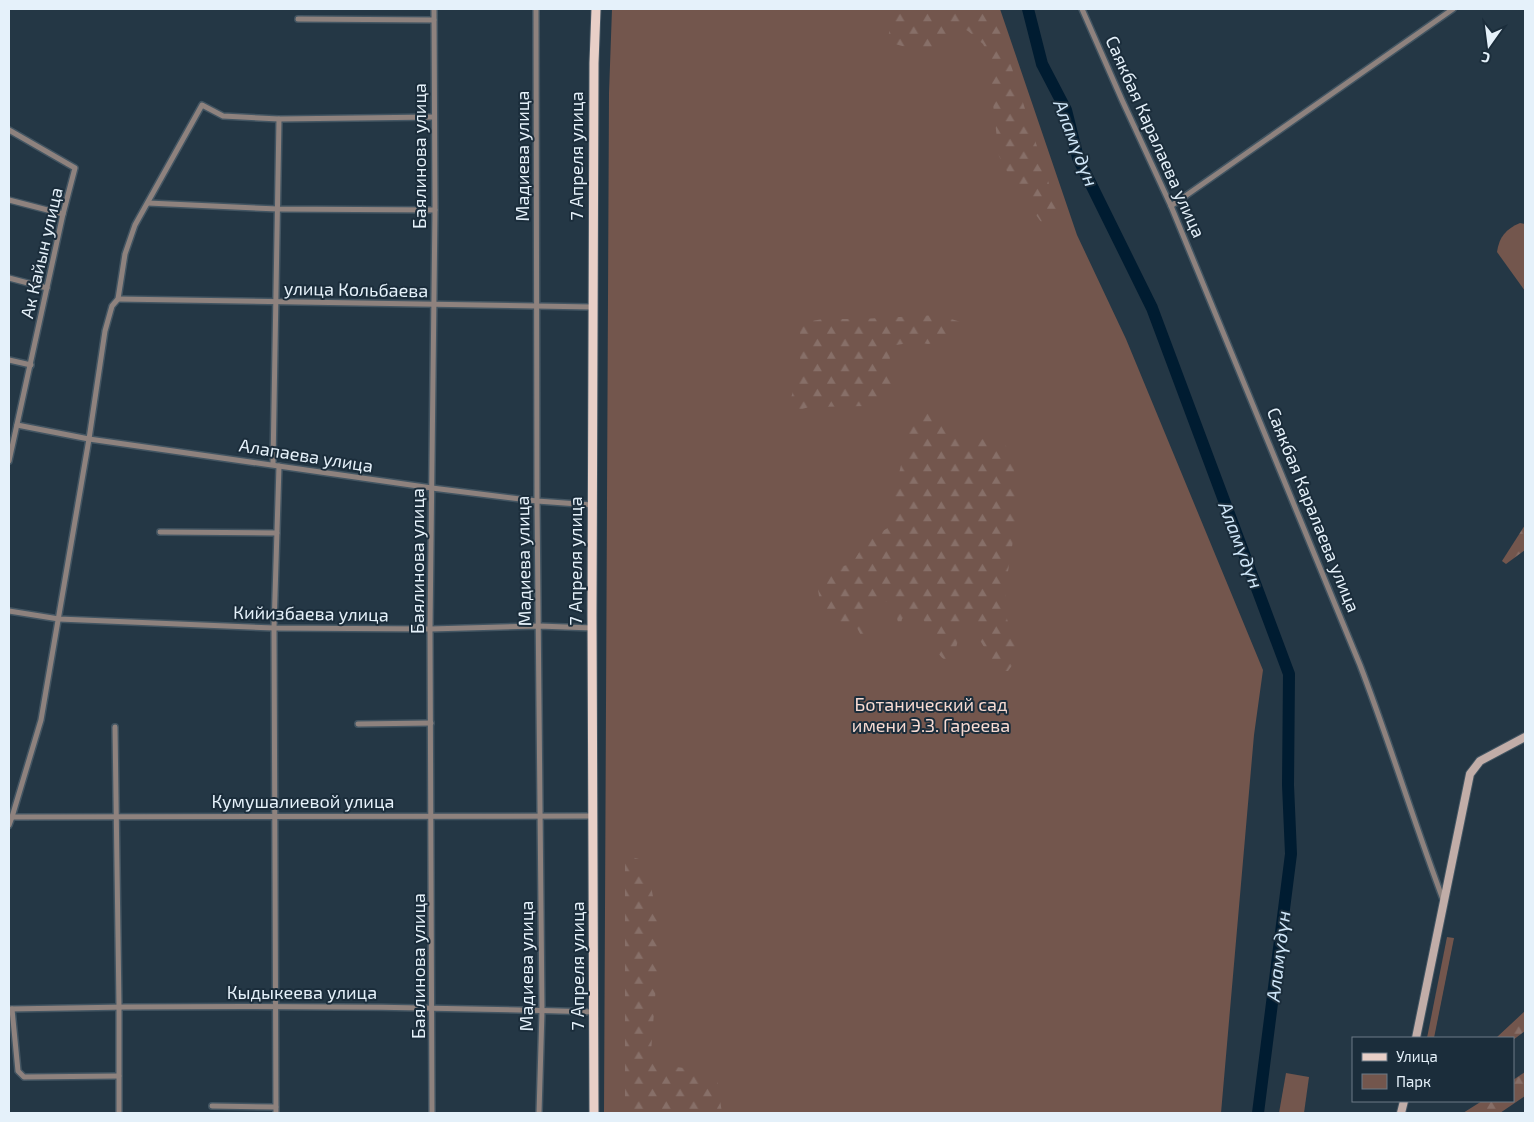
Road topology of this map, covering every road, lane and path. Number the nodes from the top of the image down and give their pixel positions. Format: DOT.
graph roads {
  1 [pos="434,9"];
  2 [pos="536,9"];
  3 [pos="596,9"];
  4 [pos="1082,9"];
  5 [pos="1453,9"];
  6 [pos="298,19"];
  7 [pos="434,20"];
  8 [pos="434,117"];
  9 [pos="279,119"];
  10 [pos="9,130"];
  11 [pos="9,200"];
  12 [pos="148,203"];
  13 [pos="1171,206"];
  14 [pos="278,209"];
  15 [pos="435,210"];
  16 [pos="63,214"];
  17 [pos="9,278"];
  18 [pos="48,288"];
  19 [pos="118,299"];
  20 [pos="276,302"];
  21 [pos="434,306"];
  22 [pos="537,306"];
  23 [pos="592,307"];
  24 [pos="9,360"];
  25 [pos="31,365"];
  26 [pos="17,425"];
  27 [pos="89,439"];
  28 [pos="11,440"];
  29 [pos="9,461"];
  30 [pos="276,465"];
  31 [pos="432,488"];
  32 [pos="537,501"];
  33 [pos="592,505"];
  34 [pos="160,532"];
  35 [pos="277,533"];
  36 [pos="9,611"];
  37 [pos="59,619"];
  38 [pos="539,626"];
  39 [pos="274,628"];
  40 [pos="592,628"];
  41 [pos="430,629"];
  42 [pos="431,723"];
  43 [pos="358,724"];
  44 [pos="115,727"];
  45 [pos="1525,737"];
  46 [pos="274,816"];
  47 [pos="432,816"];
  48 [pos="539,816"];
  49 [pos="593,816"];
  50 [pos="12,817"];
  51 [pos="116,817"];
  52 [pos="9,825"];
  53 [pos="1444,902"];
  54 [pos="119,1006"];
  55 [pos="275,1006"];
  56 [pos="432,1007"];
  57 [pos="10,1009"];
  58 [pos="542,1011"];
  59 [pos="594,1012"];
  60 [pos="1416,1037"];
  61 [pos="119,1076"];
  62 [pos="212,1106"];
  63 [pos="276,1107"];
  64 [pos="119,1113"];
  65 [pos="276,1113"];
  66 [pos="432,1113"];
  67 [pos="539,1113"];
  68 [pos="594,1113"];
  1 -- 7 [label="street, Баялинова улица"];
  2 -- 22 [label="street, Мадиева улица"];
  3 -- 23 [label="main road, 7 Апреля улица"];
  4 -- 13 [label="street, Саякбая Каралаева улица"];
  5 -- 13 [label="street"];
  6 -- 7 [label="street"];
  7 -- 8 [label="street, Баялинова улица"];
  8 -- 9 [label="street"];
  8 -- 15 [label="street, Баялинова улица"];
  9 -- 12 [label="street"];
  9 -- 14 [label="street"];
  10 -- 16 [label="street, Ак Кайын улица"];
  11 -- 16 [label="street"];
  12 -- 14 [label="street"];
  12 -- 19 [label="street"];
  13 -- 53 [label="street, Саякбая Каралаева улица"];
  14 -- 15 [label="street"];
  14 -- 20 [label="street"];
  15 -- 21 [label="street, Баялинова улица"];
  16 -- 18 [label="street, Ак Кайын улица"];
  17 -- 18 [label="street"];
  18 -- 25 [label="street, Ак Кайын улица"];
  19 -- 20 [label="street, улица Кольбаева"];
  19 -- 27 [label="street"];
  20 -- 21 [label="street, улица Кольбаева"];
  20 -- 30 [label="street"];
  21 -- 22 [label="street, улица Кольбаева"];
  21 -- 31 [label="street, Баялинова улица"];
  22 -- 23 [label="street, улица Кольбаева"];
  22 -- 32 [label="street, Мадиева улица"];
  23 -- 33 [label="main road, 7 Апреля улица"];
  24 -- 25 [label="street"];
  25 -- 26 [label="street, Ак Кайын улица"];
  26 -- 27 [label="street, Алапаева улица"];
  26 -- 28 [label="street, Ак Кайын улица"];
  27 -- 30 [label="street, Алапаева улица"];
  27 -- 37 [label="street"];
  28 -- 29 [label="street, Ак Кайын улица"];
  30 -- 31 [label="street, Алапаева улица"];
  30 -- 35 [label="street"];
  31 -- 32 [label="street, Алапаева улица"];
  31 -- 41 [label="street, Баялинова улица"];
  32 -- 33 [label="street, Алапаева улица"];
  32 -- 38 [label="street, Мадиева улица"];
  33 -- 40 [label="main road, 7 Апреля улица"];
  34 -- 35 [label="street"];
  35 -- 39 [label="street"];
  36 -- 37 [label="street, Кийизбаева улица"];
  37 -- 39 [label="street, Кийизбаева улица"];
  37 -- 50 [label="street"];
  38 -- 40 [label="street, Кийизбаева улица"];
  38 -- 41 [label="street, Кийизбаева улица"];
  38 -- 48 [label="street, Мадиева улица"];
  39 -- 41 [label="street, Кийизбаева улица"];
  39 -- 46 [label="street"];
  40 -- 49 [label="main road, 7 Апреля улица"];
  41 -- 42 [label="street, Баялинова улица"];
  42 -- 43 [label="street"];
  42 -- 47 [label="street, Баялинова улица"];
  44 -- 51 [label="street"];
  45 -- 53 [label="main road"];
  46 -- 47 [label="street, Кумушалиевой улица"];
  46 -- 51 [label="street, Кумушалиевой улица"];
  46 -- 55 [label="street"];
  47 -- 48 [label="street, Кумушалиевой улица"];
  47 -- 56 [label="street, Баялинова улица"];
  48 -- 49 [label="street, Кумушалиевой улица"];
  48 -- 58 [label="street, Мадиева улица"];
  49 -- 59 [label="main road, 7 Апреля улица"];
  50 -- 51 [label="street, Кумушалиевой улица"];
  50 -- 52 [label="street"];
  51 -- 54 [label="street"];
  53 -- 60 [label="main road"];
  54 -- 55 [label="street, Кыдыкеева улица"];
  54 -- 57 [label="street, Кыдыкеева улица"];
  54 -- 61 [label="street"];
  55 -- 56 [label="street, Кыдыкеева улица"];
  55 -- 63 [label="street"];
  56 -- 58 [label="street, Кыдыкеева улица"];
  56 -- 66 [label="street, Баялинова улица"];
  57 -- 61 [label="street"];
  58 -- 59 [label="street, Кыдыкеева улица"];
  58 -- 67 [label="street, Мадиева улица"];
  59 -- 68 [label="main road, 7 Апреля улица"];
  61 -- 64 [label="street"];
  62 -- 63 [label="street"];
  63 -- 65 [label="street"];
}
